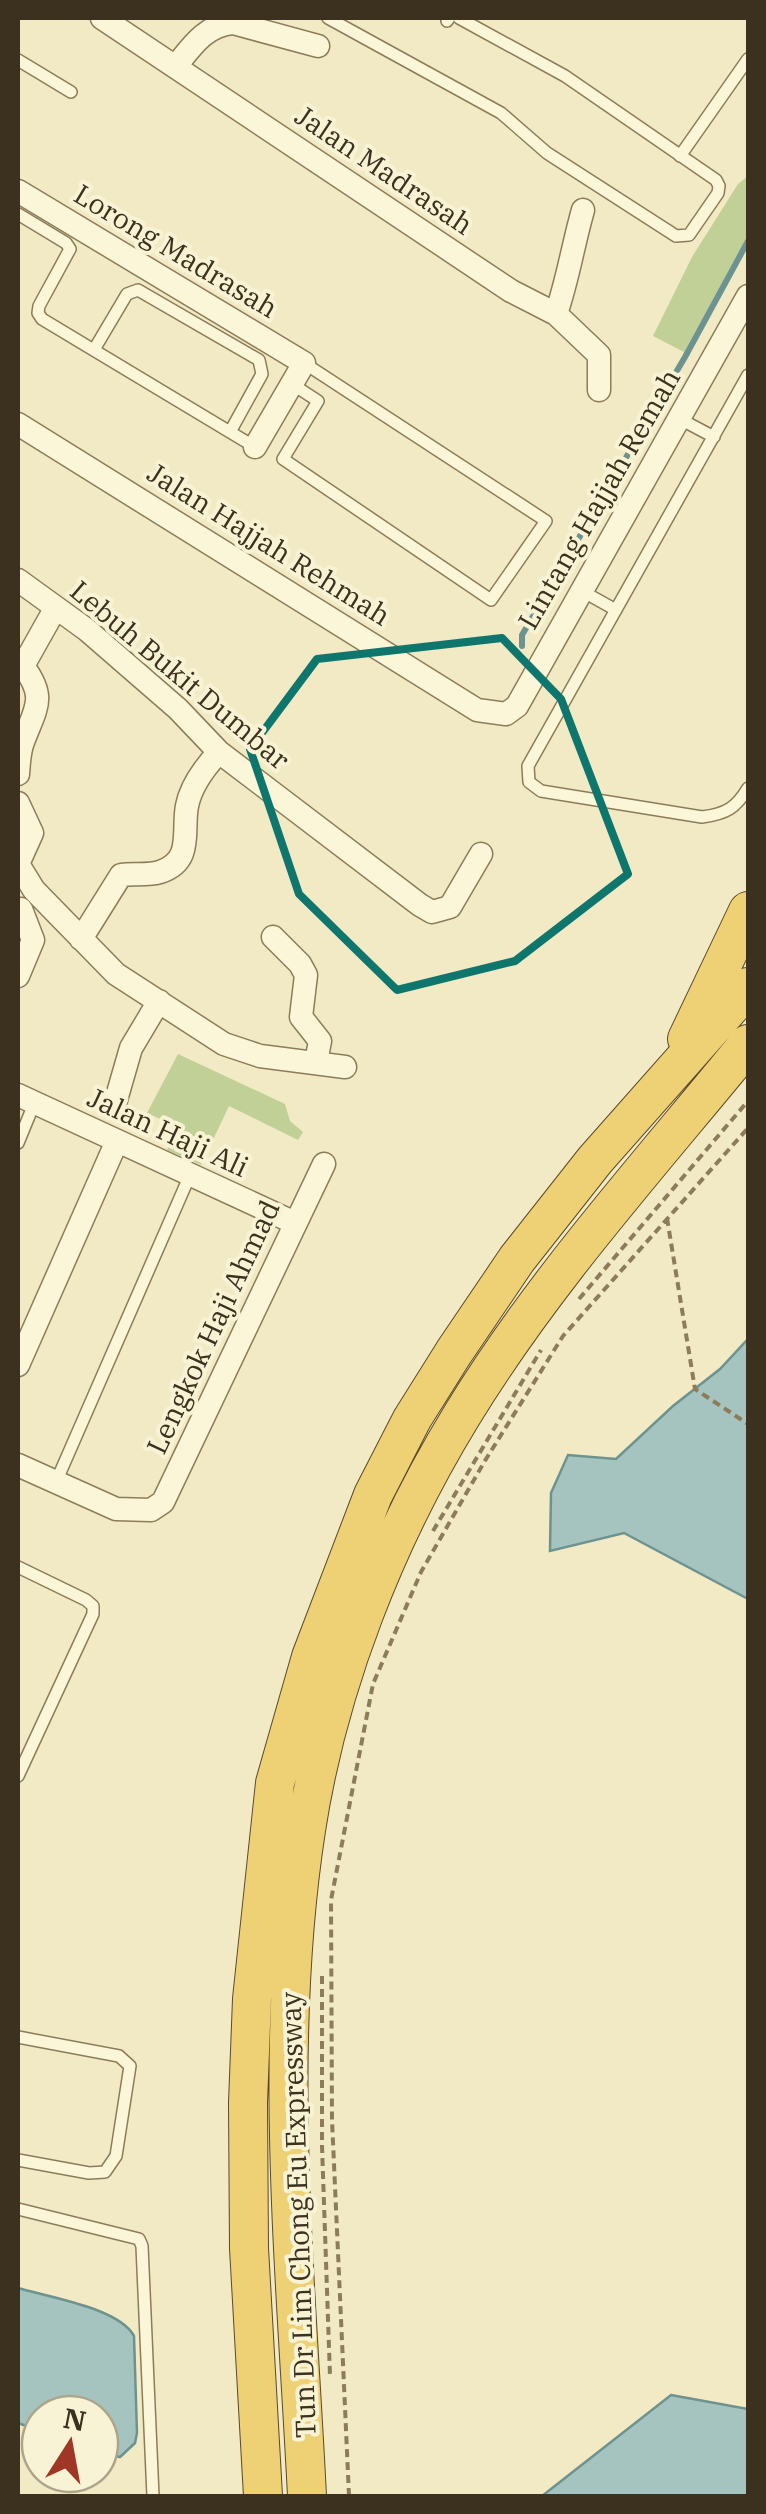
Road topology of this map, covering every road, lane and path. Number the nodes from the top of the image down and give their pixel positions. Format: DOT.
graph roads {
  1 [pos="102,18"];
  2 [pos="328,18"];
  3 [pos="452,18"];
  4 [pos="318,46"];
  5 [pos="748,59"];
  6 [pos="18,60"];
  7 [pos="176,66"];
  8 [pos="71,92"];
  9 [pos="680,156"];
  10 [pos="18,190"];
  11 [pos="583,210"];
  12 [pos="18,214"];
  13 [pos="747,302"];
  14 [pos="556,314"];
  15 [pos="95,348"];
  16 [pos="304,363"];
  17 [pos="748,375"];
  18 [pos="292,384"];
  19 [pos="599,390"];
  20 [pos="680,419"];
  21 [pos="18,424"];
  22 [pos="230,432"];
  23 [pos="714,437"];
  24 [pos="256,446"];
  25 [pos="18,580"];
  26 [pos="582,591"];
  27 [pos="55,609"];
  28 [pos="616,610"];
  29 [pos="20,665"];
  30 [pos="489,714"];
  31 [pos="219,752"];
  32 [pos="18,774"];
  33 [pos="748,788"];
  34 [pos="18,803"];
  35 [pos="480,854"];
  36 [pos="18,864"];
  37 [pos="24,903"];
  38 [pos="748,911"];
  39 [pos="273,937"];
  40 [pos="81,939"];
  41 [pos="18,976"];
  42 [pos="159,1001"];
  43 [pos="741,1016"];
  44 [pos="316,1062"];
  45 [pos="344,1067"];
  46 [pos="748,1068"];
  47 [pos="668,1080"];
  48 [pos="26,1099"];
  49 [pos="116,1100"];
  50 [pos="748,1101"];
  51 [pos="697,1107"];
  52 [pos="748,1128"];
  53 [pos="116,1141"];
  54 [pos="18,1143"];
  55 [pos="324,1164"];
  56 [pos="190,1175"];
  57 [pos="667,1218"];
  58 [pos="295,1224"];
  59 [pos="568,1312"];
  60 [pos="546,1342"];
  61 [pos="18,1365"];
  62 [pos="748,1424"];
  63 [pos="18,1465"];
  64 [pos="56,1482"];
  65 [pos="431,1534"];
  66 [pos="18,1567"];
  67 [pos="18,1776"];
  68 [pos="322,1970"];
  69 [pos="18,2037"];
  70 [pos="18,2160"];
  71 [pos="18,2209"];
  72 [pos="330,2380"];
  73 [pos="153,2496"];
  74 [pos="263,2496"];
  75 [pos="307,2496"];
  76 [pos="350,2496"];
  1 -- 7 [label="street, Jalan Madrasah"];
  2 -- 9 [label="lane"];
  3 -- 9 [label="lane"];
  4 -- 7 [label="street"];
  5 -- 9 [label="lane"];
  6 -- 8 [label="lane"];
  7 -- 14 [label="street, Jalan Madrasah"];
  10 -- 16 [label="street, Lorong Madrasah"];
  11 -- 14 [label="street"];
  12 -- 15 [label="lane"];
  13 -- 20 [label="street, Lintang Hajjah Remah"];
  14 -- 19 [label="street, Jalan Madrasah"];
  15 -- 22 [label="lane"];
  15 -- 22 [label="lane"];
  16 -- 18 [label="street"];
  16 -- 18 [label="lane"];
  17 -- 23 [label="lane"];
  18 -- 24 [label="street"];
  20 -- 23 [label="lane"];
  20 -- 26 [label="street, Lintang Hajjah Remah"];
  21 -- 30 [label="street, Jalan Hajjah Rehmah"];
  22 -- 24 [label="lane"];
  23 -- 28 [label="lane"];
  25 -- 27 [label="street, Lebuh Bukit Dumbar"];
  26 -- 28 [label="lane"];
  26 -- 30 [label="street, Lintang Hajjah Remah"];
  27 -- 29 [label="street"];
  27 -- 31 [label="street, Lebuh Bukit Dumbar"];
  28 -- 33 [label="lane"];
  29 -- 32 [label="street"];
  31 -- 35 [label="street, Lebuh Bukit Dumbar"];
  31 -- 40 [label="street"];
  34 -- 36 [label="street"];
  36 -- 37 [label="street"];
  37 -- 40 [label="street"];
  37 -- 41 [label="street"];
  38 -- 47 [label="highway"];
  39 -- 44 [label="street"];
  40 -- 42 [label="street"];
  42 -- 44 [label="street"];
  42 -- 49 [label="street"];
  43 -- 47 [label="highway, Tun Dr Lim Chong Eu Expressway"];
  43 -- 51 [label="highway, Tun Dr Lim Chong Eu Expressway"];
  44 -- 45 [label="street"];
  46 -- 51 [label="highway"];
  47 -- 74 [label="highway, Tun Dr Lim Chong Eu Expressway"];
  48 -- 53 [label="street, Jalan Haji Ali"];
  48 -- 54 [label="lane"];
  50 -- 59 [label="path"];
  51 -- 75 [label="highway, Tun Dr Lim Chong Eu Expressway"];
  52 -- 57 [label="path"];
  53 -- 56 [label="street, Jalan Haji Ali"];
  53 -- 61 [label="street"];
  55 -- 58 [label="street, Lengkok Haji Ahmad"];
  56 -- 58 [label="street, Jalan Haji Ali"];
  56 -- 64 [label="lane"];
  57 -- 62 [label="path"];
  57 -- 76 [label="path"];
  58 -- 64 [label="street, Lengkok Haji Ahmad"];
  60 -- 65 [label="path"];
  63 -- 64 [label="street"];
  66 -- 67 [label="lane"];
  68 -- 72 [label="path"];
  69 -- 70 [label="lane"];
  71 -- 73 [label="lane"];
}
